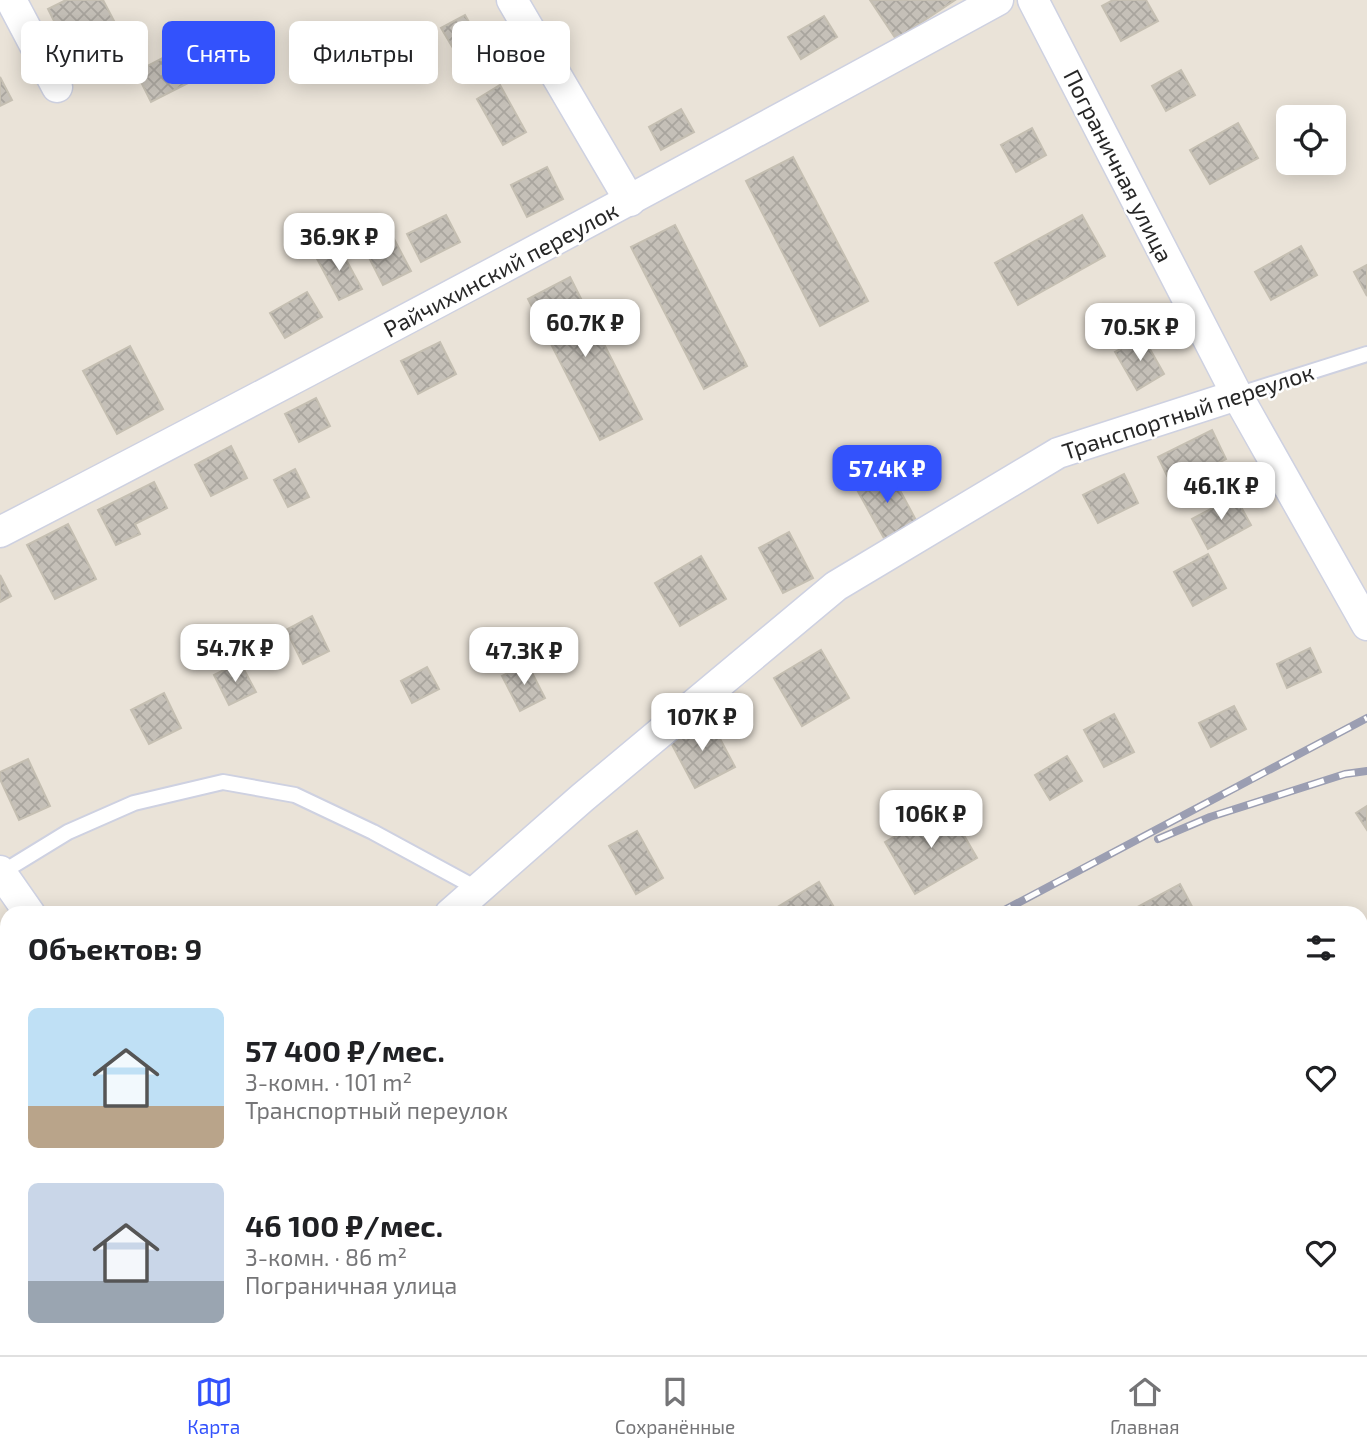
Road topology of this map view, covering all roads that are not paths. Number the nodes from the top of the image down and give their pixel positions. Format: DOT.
graph roads {
  1 [pos="11,0"];
  2 [pos="512,0"];
  3 [pos="998,0"];
  4 [pos="1033,0"];
  5 [pos="57,87"];
  6 [pos="630,201"];
  7 [pos="1367,354"];
  8 [pos="1237,396"];
  9 [pos="0,532"];
  10 [pos="1367,625"];
  11 [pos="1,872"];
  12 [pos="478,889"];
  13 [pos="24,906"];
  14 [pos="459,906"];
  1 -- 5 [label="street"];
  2 -- 6 [label="street"];
  3 -- 6 [label="street, Райчихинский переулок"];
  4 -- 8 [label="street, Пограничная улица"];
  6 -- 9 [label="street, Райчихинский переулок"];
  7 -- 8 [label="lane, Транспортный переулок"];
  8 -- 10 [label="street, Пограничная улица"];
  8 -- 12 [label="street, Транспортный переулок"];
  11 -- 12 [label="lane"];
  11 -- 13 [label="street"];
  12 -- 14 [label="street, Транспортный переулок"];
}
